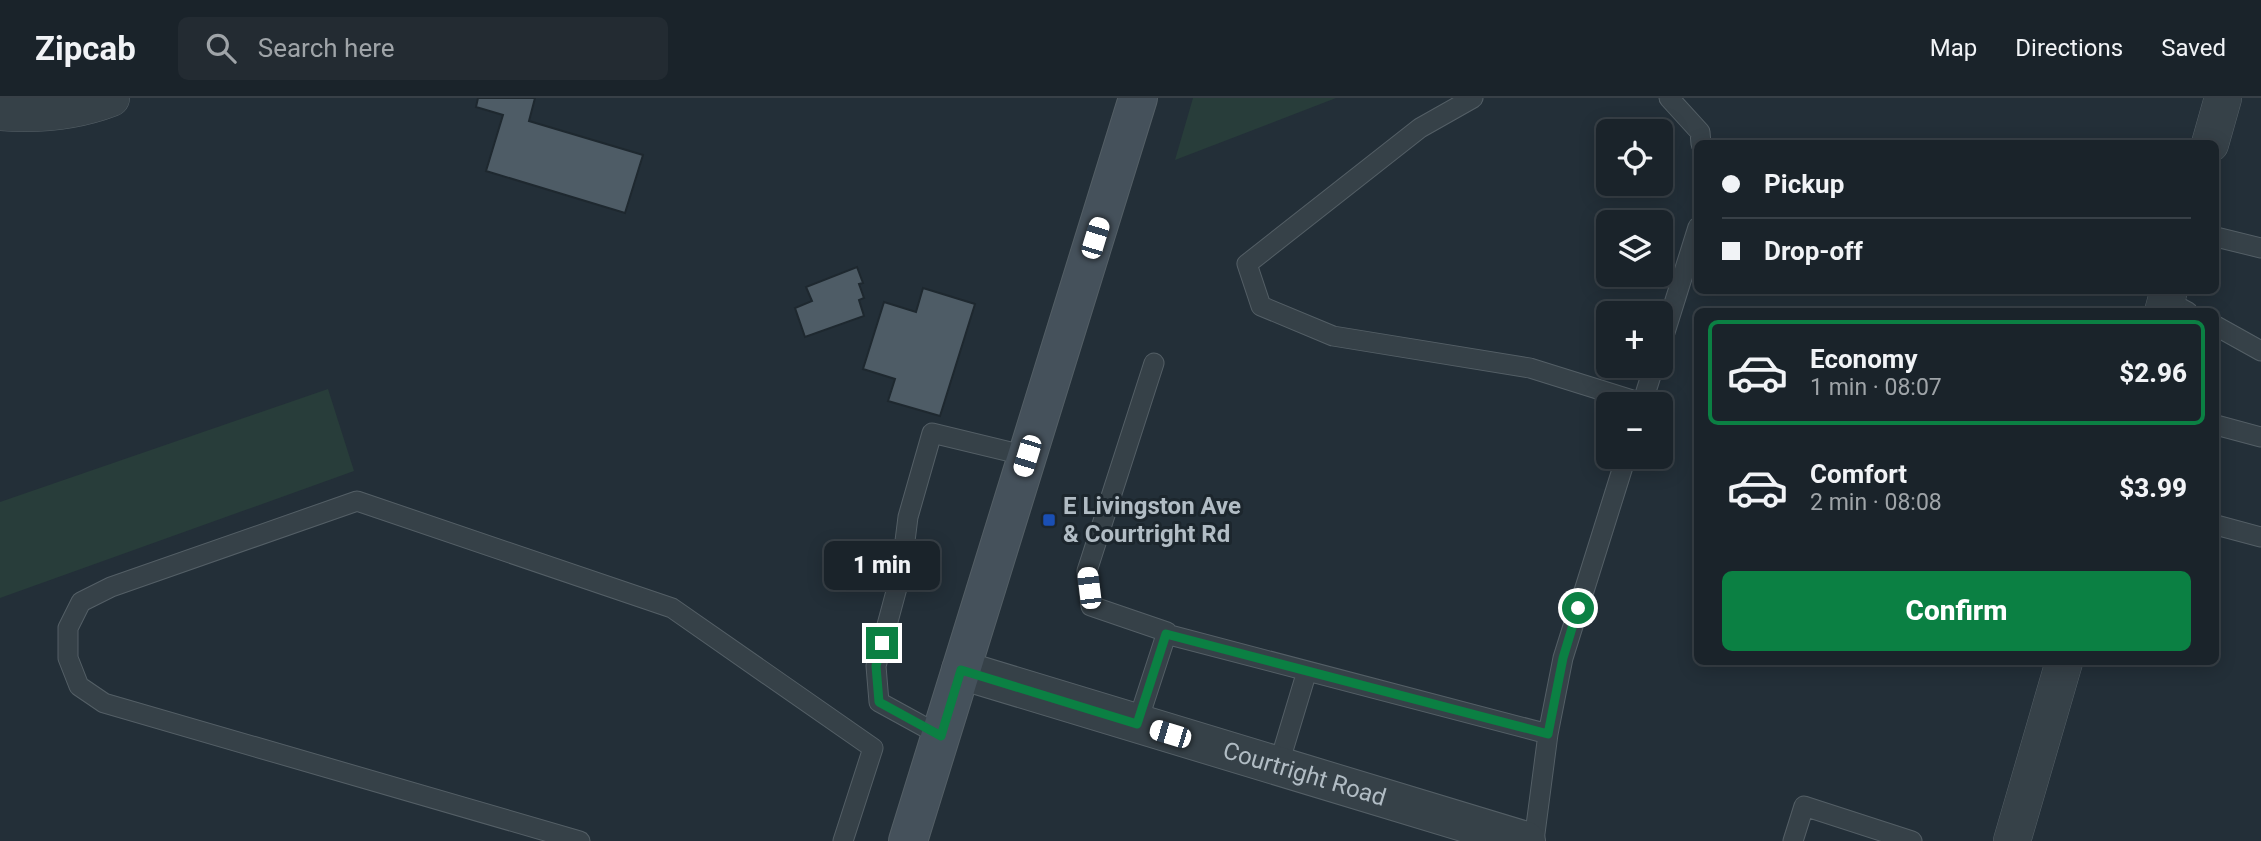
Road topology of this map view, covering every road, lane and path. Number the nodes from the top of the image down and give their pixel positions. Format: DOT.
graph roads {
  1 [pos="111,98"];
  2 [pos="1138,98"];
  3 [pos="1473,98"];
  4 [pos="1669,98"];
  5 [pos="2223,98"];
  6 [pos="0,112"];
  7 [pos="1701,140"];
  8 [pos="2211,140"];
  9 [pos="2219,238"];
  10 [pos="1694,240"];
  11 [pos="2261,248"];
  12 [pos="1673,307"];
  13 [pos="2219,328"];
  14 [pos="2261,351"];
  15 [pos="1154,363"];
  16 [pos="1605,392"];
  17 [pos="2219,426"];
  18 [pos="2261,437"];
  19 [pos="1027,456"];
  20 [pos="1622,469"];
  21 [pos="2219,525"];
  22 [pos="2261,537"];
  23 [pos="1166,634"];
  24 [pos="2063,665"];
  25 [pos="961,670"];
  26 [pos="1307,671"];
  27 [pos="1137,724"];
  28 [pos="1548,734"];
  29 [pos="941,736"];
  30 [pos="1278,767"];
  31 [pos="1450,830"];
  32 [pos="580,841"];
  33 [pos="843,841"];
  34 [pos="908,841"];
  35 [pos="1526,841"];
  36 [pos="1534,841"];
  37 [pos="1793,841"];
  38 [pos="1912,841"];
  39 [pos="2012,841"];
  1 -- 6 [label="street"];
  2 -- 19 [label="main road"];
  3 -- 16 [label="lane"];
  4 -- 7 [label="lane"];
  5 -- 8 [label="street"];
  9 -- 11 [label="lane"];
  10 -- 12 [label="lane"];
  13 -- 14 [label="lane"];
  15 -- 23 [label="lane"];
  17 -- 18 [label="lane"];
  19 -- 25 [label="main road"];
  19 -- 29 [label="lane"];
  20 -- 28 [label="lane"];
  21 -- 22 [label="lane"];
  23 -- 26 [label="lane"];
  23 -- 27 [label="lane"];
  24 -- 39 [label="street"];
  25 -- 27 [label="street, Courtright Road"];
  25 -- 29 [label="main road"];
  26 -- 28 [label="lane"];
  26 -- 30 [label="lane"];
  27 -- 30 [label="street, Courtright Road"];
  28 -- 36 [label="lane"];
  29 -- 34 [label="main road"];
  30 -- 31 [label="street, Courtright Road"];
  31 -- 35 [label="street, Courtright Road"];
  32 -- 33 [label="lane"];
  37 -- 38 [label="lane"];
}
